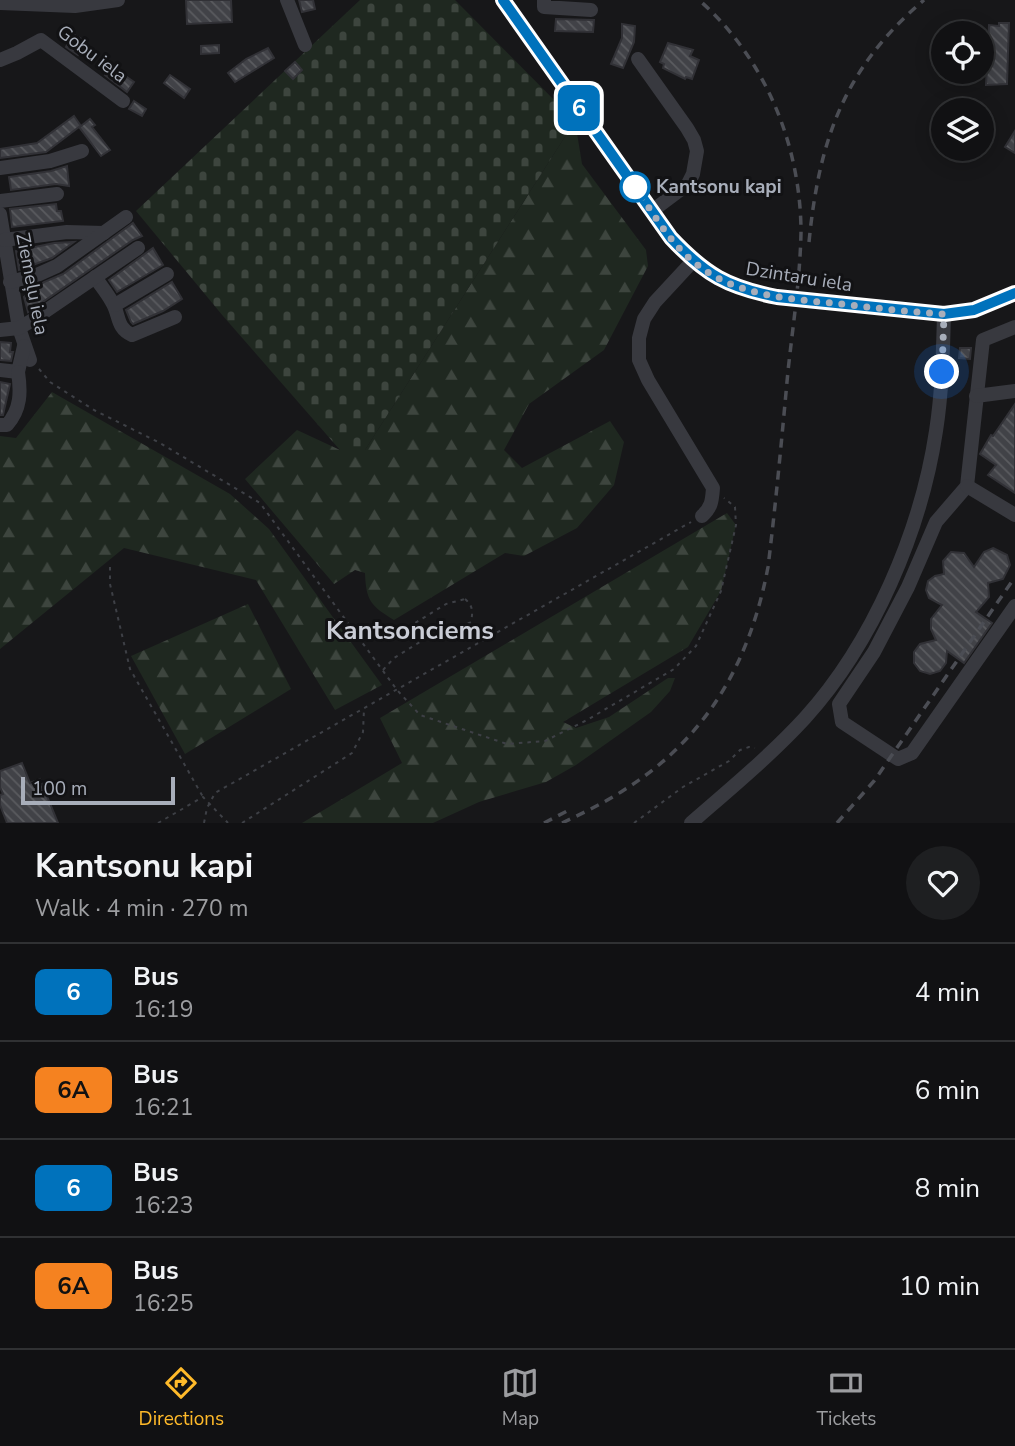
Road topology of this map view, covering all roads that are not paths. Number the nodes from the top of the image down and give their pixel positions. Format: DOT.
graph roads {
  1 [pos="118,0"];
  2 [pos="287,0"];
  3 [pos="503,0"];
  4 [pos="544,0"];
  5 [pos="0,4"];
  6 [pos="591,10"];
  7 [pos="305,45"];
  8 [pos="638,59"];
  9 [pos="0,60"];
  10 [pos="123,102"];
  11 [pos="82,151"];
  12 [pos="0,168"];
  13 [pos="57,194"];
  14 [pos="0,201"];
  15 [pos="652,211"];
  16 [pos="0,214"];
  17 [pos="126,217"];
  18 [pos="104,233"];
  19 [pos="4,240"];
  20 [pos="138,248"];
  21 [pos="3,259"];
  22 [pos="693,261"];
  23 [pos="167,274"];
  24 [pos="95,277"];
  25 [pos="7,290"];
  26 [pos="1015,293"];
  27 [pos="115,306"];
  28 [pos="944,314"];
  29 [pos="175,317"];
  30 [pos="1015,327"];
  31 [pos="19,328"];
  32 [pos="0,330"];
  33 [pos="24,346"];
  34 [pos="30,360"];
  35 [pos="0,370"];
  36 [pos="18,372"];
  37 [pos="1015,391"];
  38 [pos="976,396"];
  39 [pos="0,425"];
  40 [pos="967,486"];
  41 [pos="1015,515"];
  42 [pos="702,516"];
  43 [pos="1015,606"];
  44 [pos="691,823"];
  1 -- 5 [label="street"];
  2 -- 7 [label="street"];
  3 -- 15 [label="street, Dzintaru iela"];
  4 -- 6 [label="street"];
  8 -- 15 [label="street"];
  9 -- 10 [label="street, Gobu iela"];
  11 -- 12 [label="street"];
  13 -- 14 [label="street"];
  15 -- 22 [label="street, Dzintaru iela"];
  16 -- 19 [label="street, Ziemeļu iela"];
  17 -- 18 [label="street"];
  18 -- 19 [label="street"];
  18 -- 25 [label="street"];
  19 -- 21 [label="street, Ziemeļu iela"];
  20 -- 24 [label="street"];
  21 -- 25 [label="street, Ziemeļu iela"];
  22 -- 28 [label="street, Dzintaru iela"];
  22 -- 42 [label="street"];
  23 -- 27 [label="street"];
  24 -- 27 [label="street"];
  24 -- 31 [label="street"];
  25 -- 31 [label="street, Ziemeļu iela"];
  26 -- 28 [label="street, Dzintaru iela"];
  27 -- 29 [label="street"];
  28 -- 44 [label="street"];
  30 -- 38 [label="street"];
  31 -- 32 [label="street"];
  31 -- 33 [label="street, Ziemeļu iela"];
  33 -- 34 [label="street, Ziemeļu iela"];
  33 -- 36 [label="street"];
  35 -- 36 [label="street"];
  36 -- 39 [label="street"];
  37 -- 38 [label="street"];
  38 -- 40 [label="street"];
  40 -- 41 [label="street"];
  40 -- 43 [label="street"];
}
